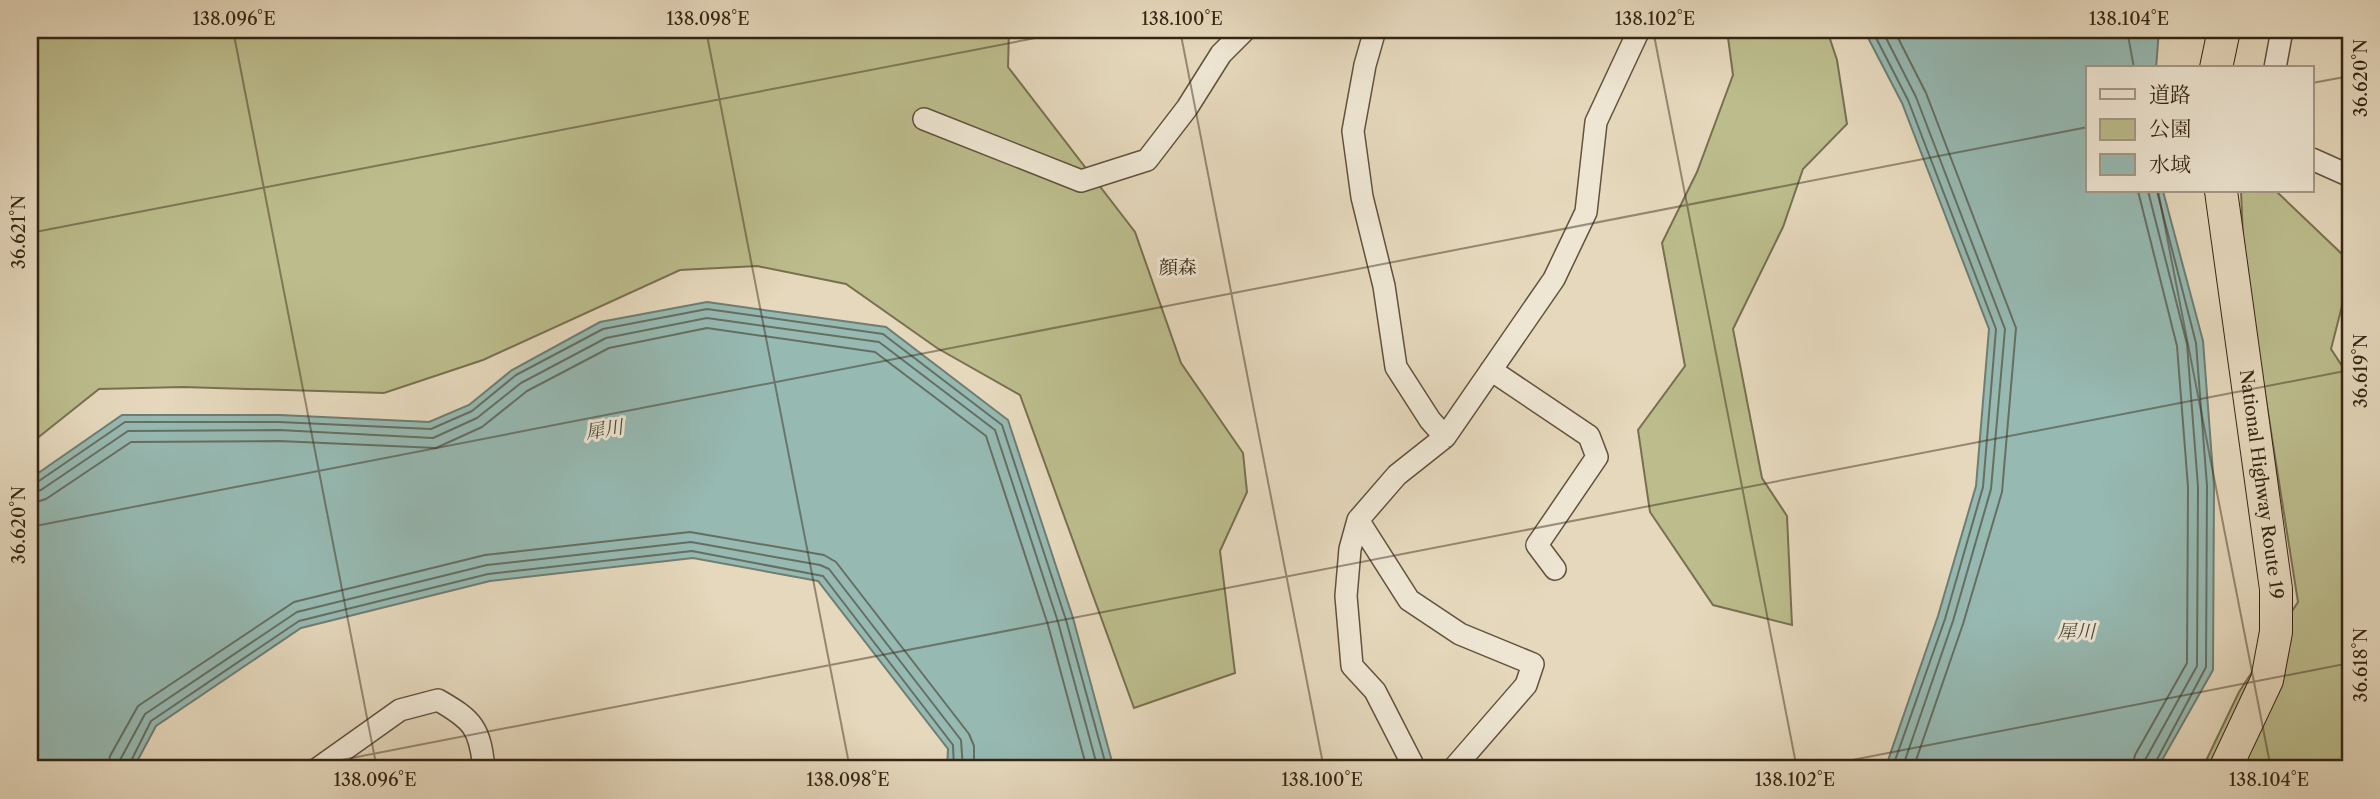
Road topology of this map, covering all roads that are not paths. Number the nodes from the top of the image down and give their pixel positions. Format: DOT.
graph roads {
  1 [pos="1245,30"];
  2 [pos="1376,30"];
  3 [pos="1639,30"];
  4 [pos="2224,30"];
  5 [pos="2282,30"];
  6 [pos="2216,66"];
  7 [pos="2275,66"];
  8 [pos="924,119"];
  9 [pos="2314,160"];
  10 [pos="2350,176"];
  11 [pos="2221,192"];
  12 [pos="1491,370"];
  13 [pos="1445,437"];
  14 [pos="1358,520"];
  15 [pos="1555,569"];
  16 [pos="317,769"];
  17 [pos="484,769"];
  18 [pos="1415,769"];
  19 [pos="1452,769"];
  20 [pos="2225,769"];
  1 -- 8 [label="street"];
  2 -- 13 [label="street"];
  3 -- 12 [label="street"];
  4 -- 6 [label="highway"];
  5 -- 7 [label="street"];
  9 -- 10 [label="street"];
  11 -- 20 [label="highway, National Highway Route 19"];
  12 -- 13 [label="street"];
  12 -- 15 [label="street"];
  13 -- 14 [label="street"];
  14 -- 18 [label="street"];
  14 -- 19 [label="street"];
  16 -- 17 [label="street"];
}
